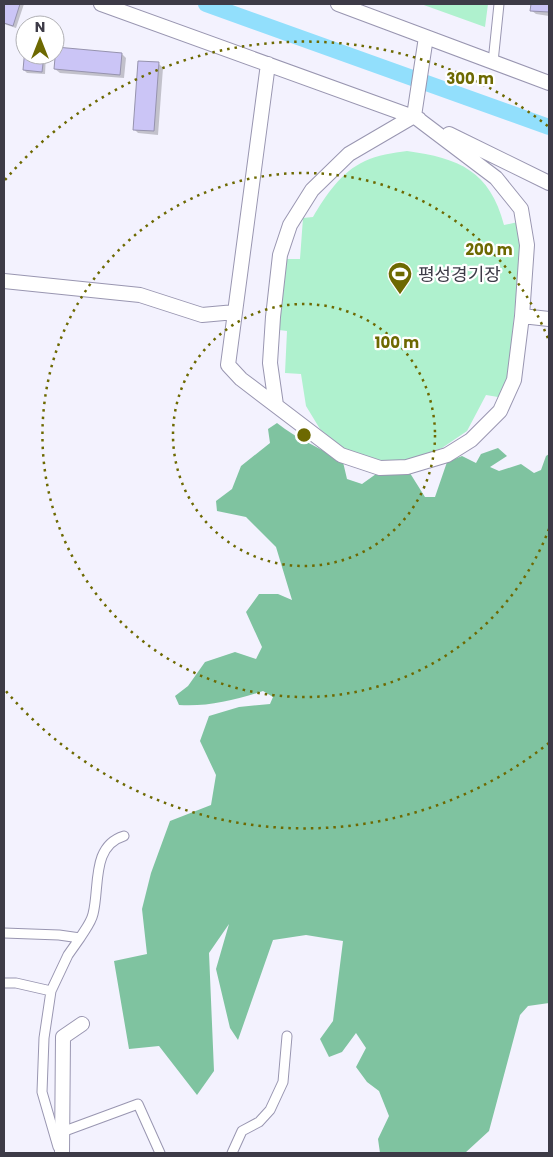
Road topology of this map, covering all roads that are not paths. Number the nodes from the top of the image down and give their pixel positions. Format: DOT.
graph roads {
  1 [pos="101,4"];
  2 [pos="338,4"];
  3 [pos="499,4"];
  4 [pos="426,37"];
  5 [pos="493,62"];
  6 [pos="268,64"];
  7 [pos="549,83"];
  8 [pos="414,116"];
  9 [pos="549,183"];
  10 [pos="4,280"];
  11 [pos="235,312"];
  12 [pos="522,316"];
  13 [pos="549,319"];
  14 [pos="276,405"];
  15 [pos="124,836"];
  16 [pos="4,933"];
  17 [pos="80,938"];
  18 [pos="4,983"];
  19 [pos="51,991"];
  20 [pos="82,1024"];
  21 [pos="287,1036"];
  22 [pos="62,1132"];
  23 [pos="61,1153"];
  24 [pos="160,1153"];
  25 [pos="232,1153"];
  1 -- 6 [label="street"];
  2 -- 4 [label="street"];
  3 -- 5 [label="street"];
  4 -- 5 [label="street"];
  4 -- 8 [label="street"];
  5 -- 7 [label="street"];
  6 -- 8 [label="street"];
  6 -- 11 [label="street"];
  8 -- 9 [label="street"];
  8 -- 12 [label="street"];
  8 -- 14 [label="street"];
  10 -- 11 [label="street"];
  11 -- 14 [label="street"];
  12 -- 13 [label="street"];
  12 -- 14 [label="street"];
  15 -- 17 [label="street"];
  16 -- 17 [label="street"];
  17 -- 19 [label="street"];
  18 -- 19 [label="street"];
  19 -- 23 [label="street"];
  20 -- 22 [label="street"];
  21 -- 25 [label="street"];
  22 -- 23 [label="street"];
  22 -- 24 [label="street"];
}
